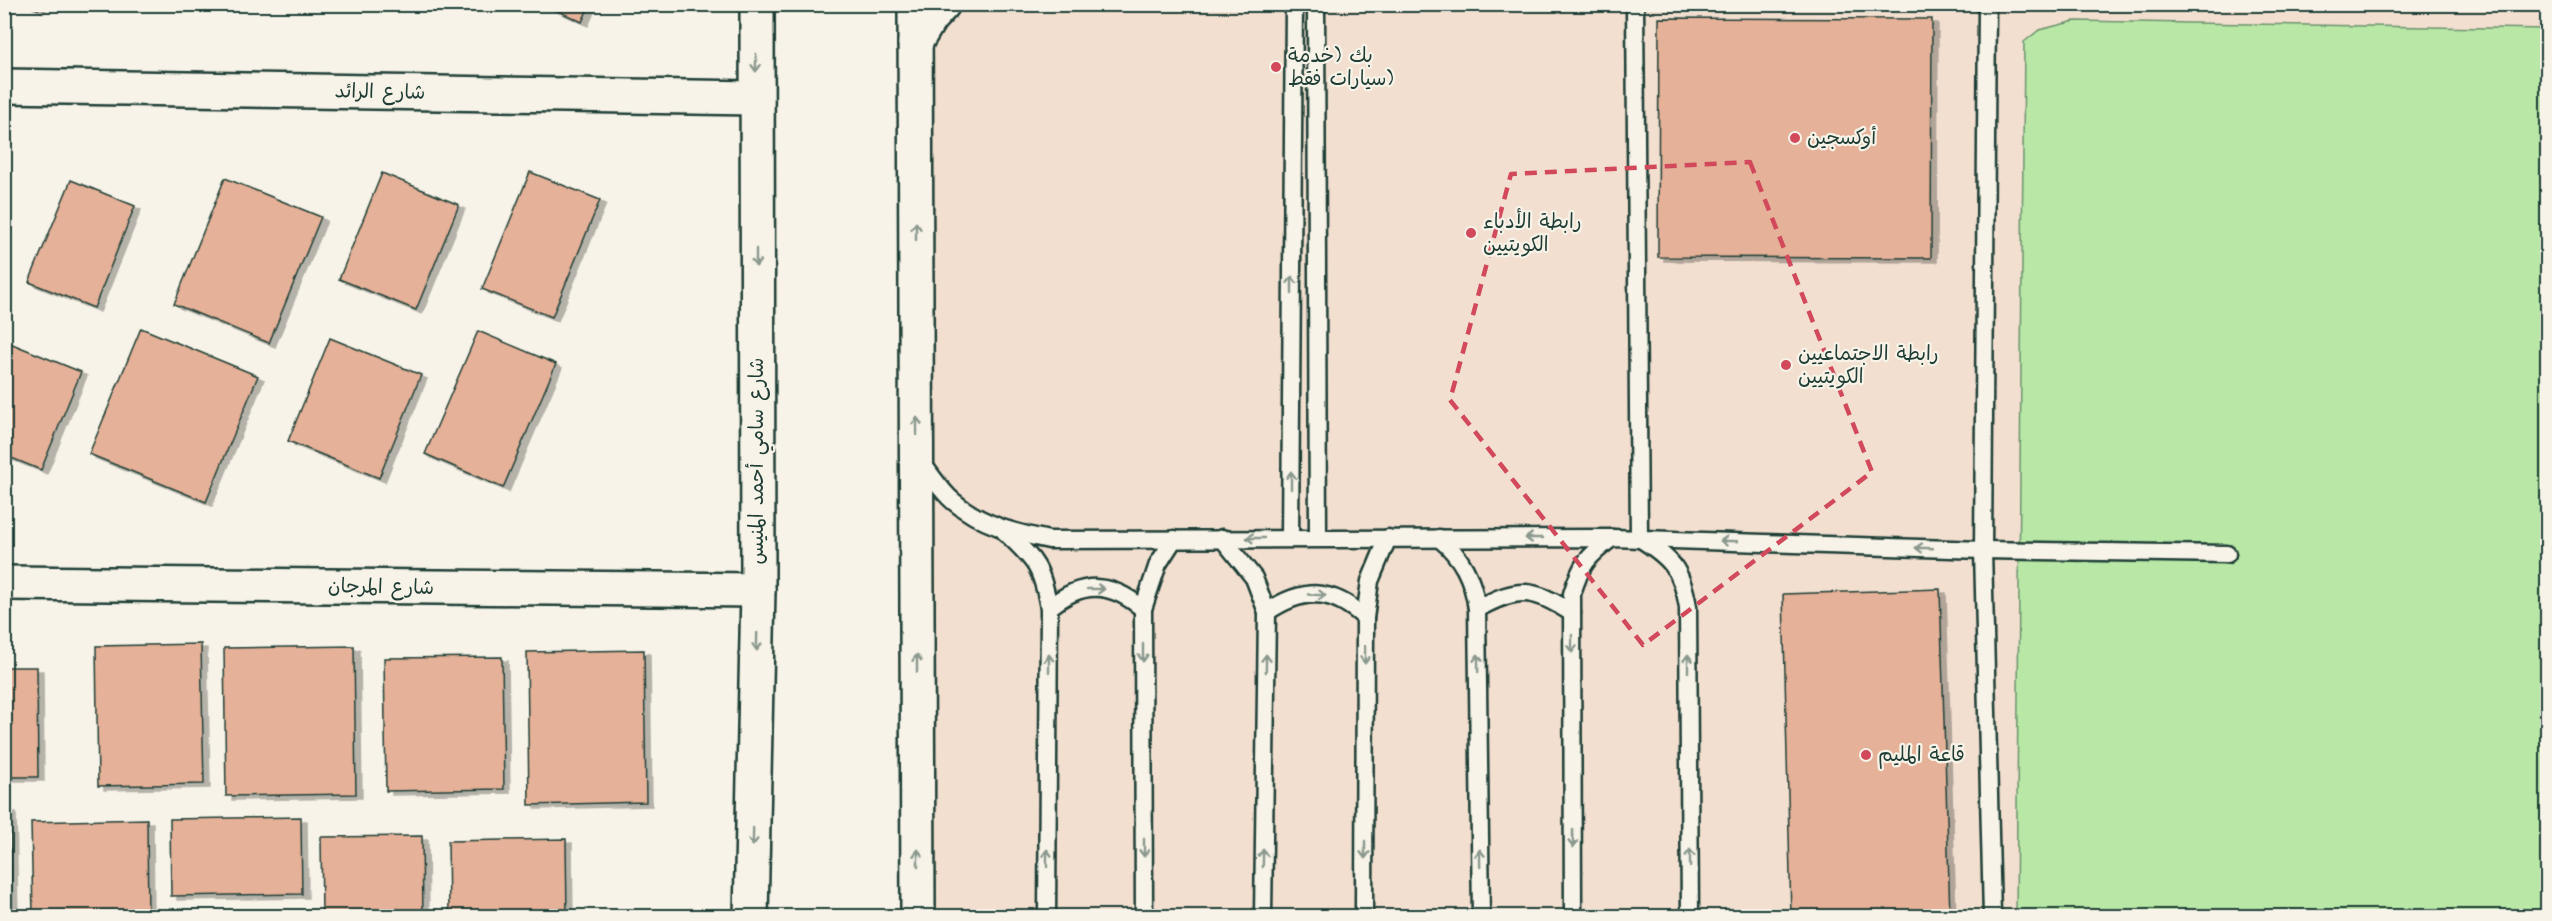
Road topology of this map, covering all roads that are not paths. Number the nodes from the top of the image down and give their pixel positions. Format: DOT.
graph roads {
  1 [pos="757,4"];
  2 [pos="915,4"];
  3 [pos="943,4"];
  4 [pos="1294,4"];
  5 [pos="1316,4"];
  6 [pos="1635,4"];
  7 [pos="1987,4"];
  8 [pos="915,43"];
  9 [pos="4,86"];
  10 [pos="756,98"];
  11 [pos="917,458"];
  12 [pos="1003,529"];
  13 [pos="1174,538"];
  14 [pos="1222,538"];
  15 [pos="1290,538"];
  16 [pos="1318,538"];
  17 [pos="1388,538"];
  18 [pos="1439,538"];
  19 [pos="1612,538"];
  20 [pos="1639,538"];
  21 [pos="1983,550"];
  22 [pos="2227,554"];
  23 [pos="4,583"];
  24 [pos="758,590"];
  25 [pos="1049,608"];
  26 [pos="1143,609"];
  27 [pos="1477,609"];
  28 [pos="1267,612"];
  29 [pos="1572,613"];
  30 [pos="1365,618"];
  31 [pos="751,916"];
  32 [pos="918,916"];
  33 [pos="1047,916"];
  34 [pos="1144,916"];
  35 [pos="1263,916"];
  36 [pos="1364,916"];
  37 [pos="1481,916"];
  38 [pos="1573,916"];
  39 [pos="1690,916"];
  40 [pos="1992,916"];
  1 -- 10 [label="main road, شارع سامي أحمد المنيس, one-way"];
  2 -- 8 [label="main road"];
  3 -- 8 [label="main road"];
  15 -- 4 [label="lane, one-way"];
  5 -- 16 [label="lane"];
  6 -- 20 [label="lane"];
  7 -- 21 [label="lane"];
  11 -- 8 [label="main road, one-way"];
  9 -- 10 [label="main road, شارع الرائد"];
  10 -- 24 [label="main road, شارع سامي أحمد المنيس, one-way"];
  11 -- 12 [label="lane"];
  32 -- 11 [label="main road, one-way"];
  12 -- 13 [label="lane"];
  12 -- 25 [label="lane"];
  13 -- 14 [label="lane"];
  13 -- 26 [label="lane"];
  15 -- 14 [label="lane, one-way"];
  14 -- 28 [label="lane"];
  15 -- 16 [label="lane"];
  16 -- 17 [label="lane"];
  17 -- 18 [label="lane"];
  17 -- 30 [label="lane"];
  19 -- 18 [label="lane, one-way"];
  18 -- 27 [label="lane"];
  19 -- 20 [label="lane"];
  19 -- 29 [label="lane"];
  21 -- 20 [label="lane, one-way"];
  39 -- 20 [label="lane, one-way"];
  21 -- 22 [label="lane"];
  21 -- 40 [label="lane"];
  23 -- 24 [label="main road, شارع المرجان"];
  24 -- 31 [label="main road, شارع سامي أحمد المنيس, one-way"];
  25 -- 26 [label="lane, one-way"];
  33 -- 25 [label="lane, one-way"];
  26 -- 34 [label="lane, one-way"];
  27 -- 29 [label="lane"];
  37 -- 27 [label="lane, one-way"];
  28 -- 30 [label="lane, one-way"];
  35 -- 28 [label="lane, one-way"];
  29 -- 38 [label="lane, one-way"];
  30 -- 36 [label="lane, one-way"];
}
